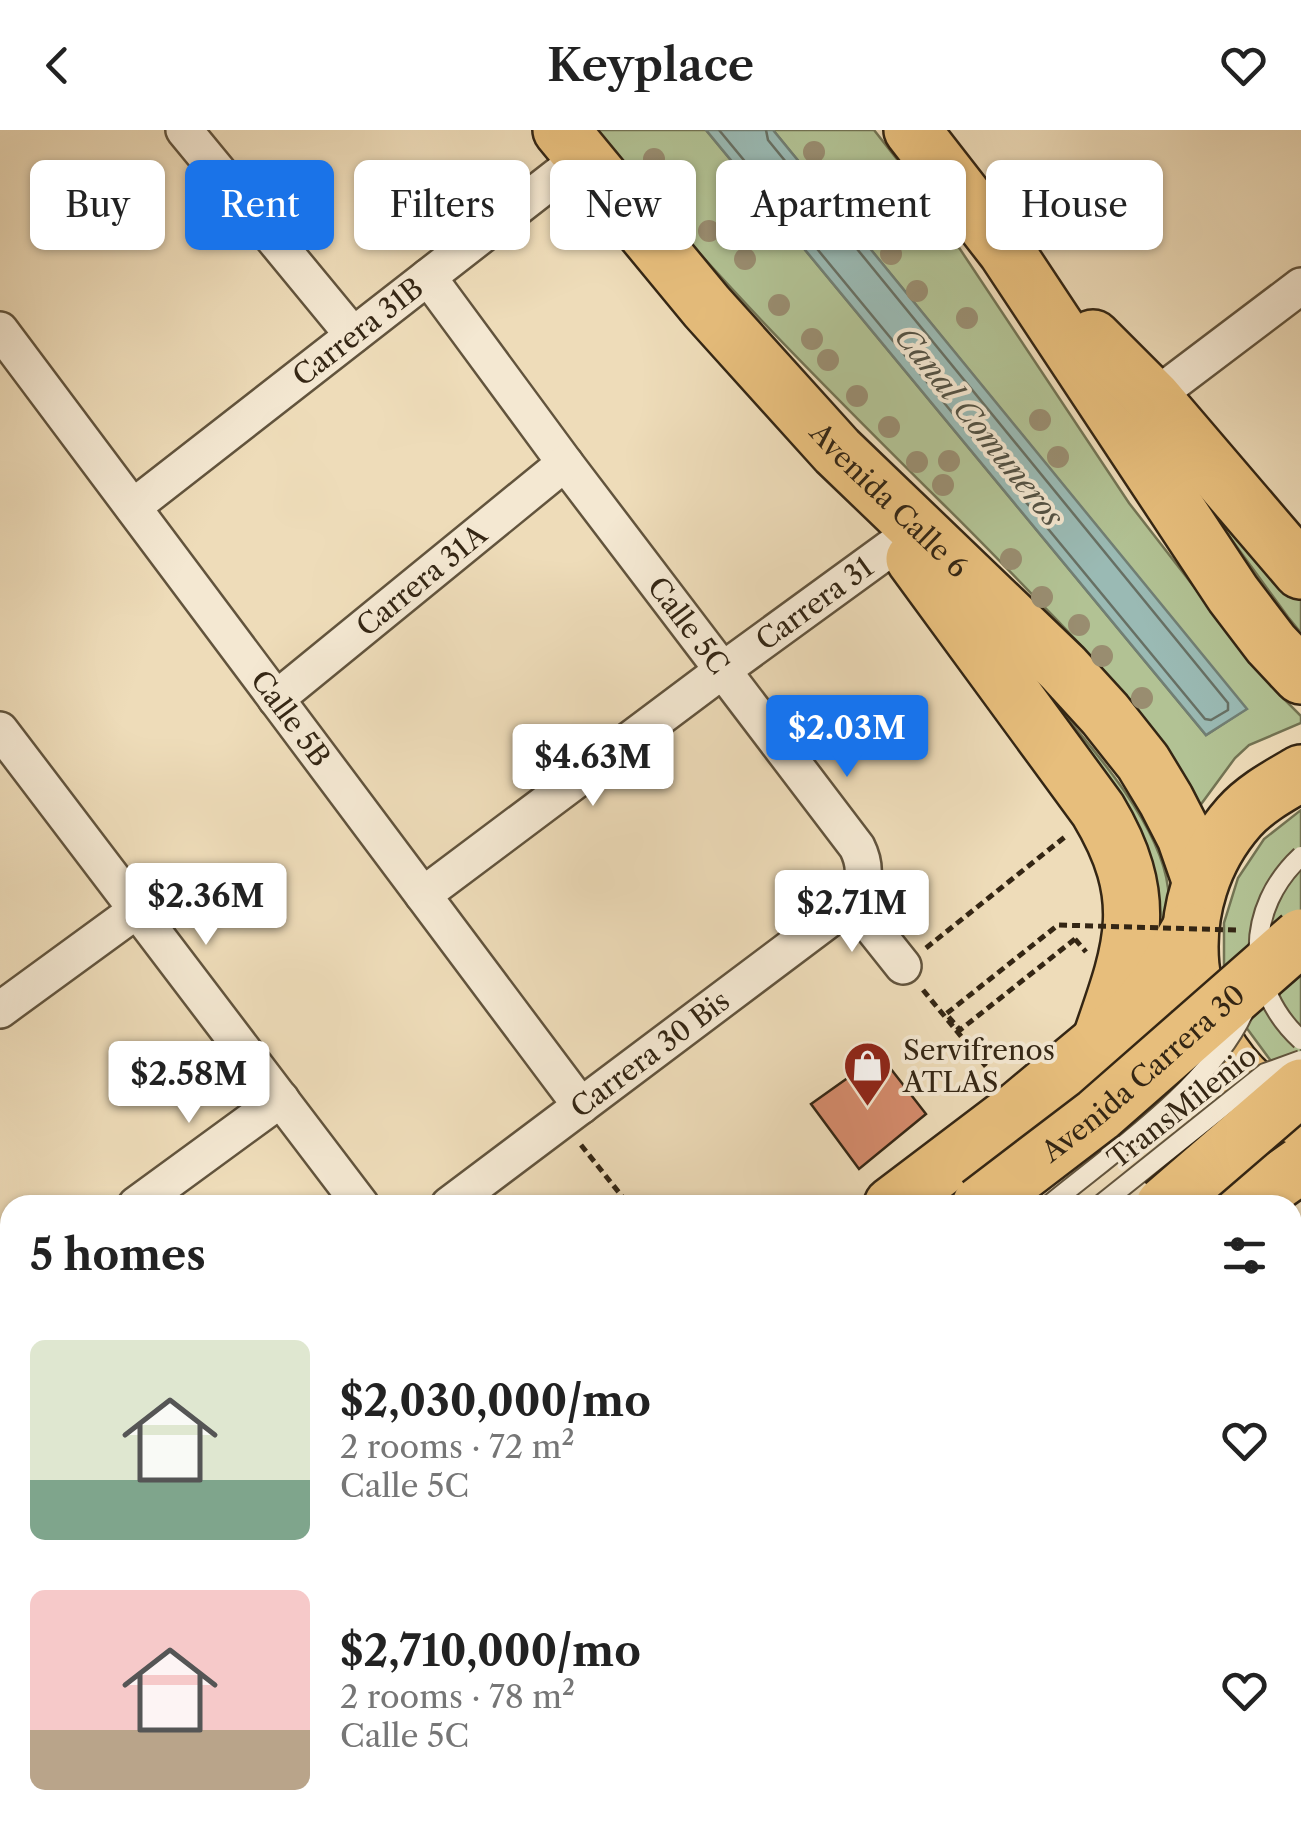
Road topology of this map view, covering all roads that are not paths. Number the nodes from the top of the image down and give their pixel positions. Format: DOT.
graph roads {
  1 [pos="184,130"];
  2 [pos="912,130"];
  3 [pos="572,144"];
  4 [pos="1006,251"];
  5 [pos="428,277"];
  6 [pos="1301,286"];
  7 [pos="0,330"];
  8 [pos="354,335"];
  9 [pos="1153,398"];
  10 [pos="565,463"];
  11 [pos="133,507"];
  12 [pos="909,534"];
  13 [pos="1301,572"];
  14 [pos="723,670"];
  15 [pos="1301,676"];
  16 [pos="276,699"];
  17 [pos="0,730"];
  18 [pos="1301,774"];
  19 [pos="1301,856"];
  20 [pos="424,895"];
  21 [pos="852,902"];
  22 [pos="1195,905"];
  23 [pos="137,910"];
  24 [pos="1270,944"];
  25 [pos="904,966"];
  26 [pos="0,1010"];
  27 [pos="1301,1040"];
  28 [pos="1100,1041"];
  29 [pos="1301,1060"];
  30 [pos="1301,1088"];
  31 [pos="280,1100"];
  32 [pos="572,1113"];
  33 [pos="1301,1119"];
  34 [pos="1301,1165"];
  35 [pos="150,1195"];
  36 [pos="353,1195"];
  37 [pos="462,1195"];
  38 [pos="905,1195"];
  39 [pos="993,1195"];
  40 [pos="1061,1195"];
  41 [pos="1113,1195"];
  42 [pos="1176,1195"];
  43 [pos="1259,1195"];
  1 -- 8 [label="street"];
  2 -- 4 [label="main road"];
  3 -- 5 [label="street, Carrera 31B"];
  3 -- 12 [label="main road, Avenida Calle 6"];
  4 -- 9 [label="main road"];
  4 -- 15 [label="main road"];
  5 -- 8 [label="street, Carrera 31B"];
  5 -- 10 [label="street, Calle 5C"];
  6 -- 9 [label="street"];
  7 -- 11 [label="street, Calle 5B"];
  8 -- 11 [label="street, Carrera 31B"];
  9 -- 13 [label="main road"];
  10 -- 14 [label="street, Calle 5C"];
  10 -- 16 [label="street, Carrera 31A"];
  11 -- 16 [label="street, Calle 5B"];
  12 -- 14 [label="street, Carrera 31"];
  12 -- 22 [label="main road, Avenida Calle 6"];
  12 -- 28 [label="main road"];
  14 -- 20 [label="street, Carrera 31"];
  14 -- 21 [label="street, Calle 5C"];
  16 -- 20 [label="street, Calle 5B"];
  17 -- 23 [label="street"];
  18 -- 22 [label="main road"];
  19 -- 24 [label="lane, TransMilenio, bridge"];
  20 -- 32 [label="street, Calle 5B"];
  21 -- 25 [label="street"];
  21 -- 32 [label="street, Carrera 30 Bis"];
  22 -- 28 [label="main road"];
  22 -- 33 [label="main road"];
  23 -- 26 [label="street"];
  23 -- 31 [label="street"];
  24 -- 27 [label="lane, TransMilenio, bridge"];
  24 -- 39 [label="main road, Avenida Carrera 30, bridge"];
  24 -- 40 [label="lane, TransMilenio, bridge"];
  28 -- 38 [label="main road"];
  29 -- 41 [label="lane, TransMilenio, bridge"];
  30 -- 42 [label="main road, bridge"];
  31 -- 35 [label="street"];
  31 -- 36 [label="street"];
  32 -- 37 [label="street, Carrera 30 Bis"];
  34 -- 43 [label="main road"];
}
